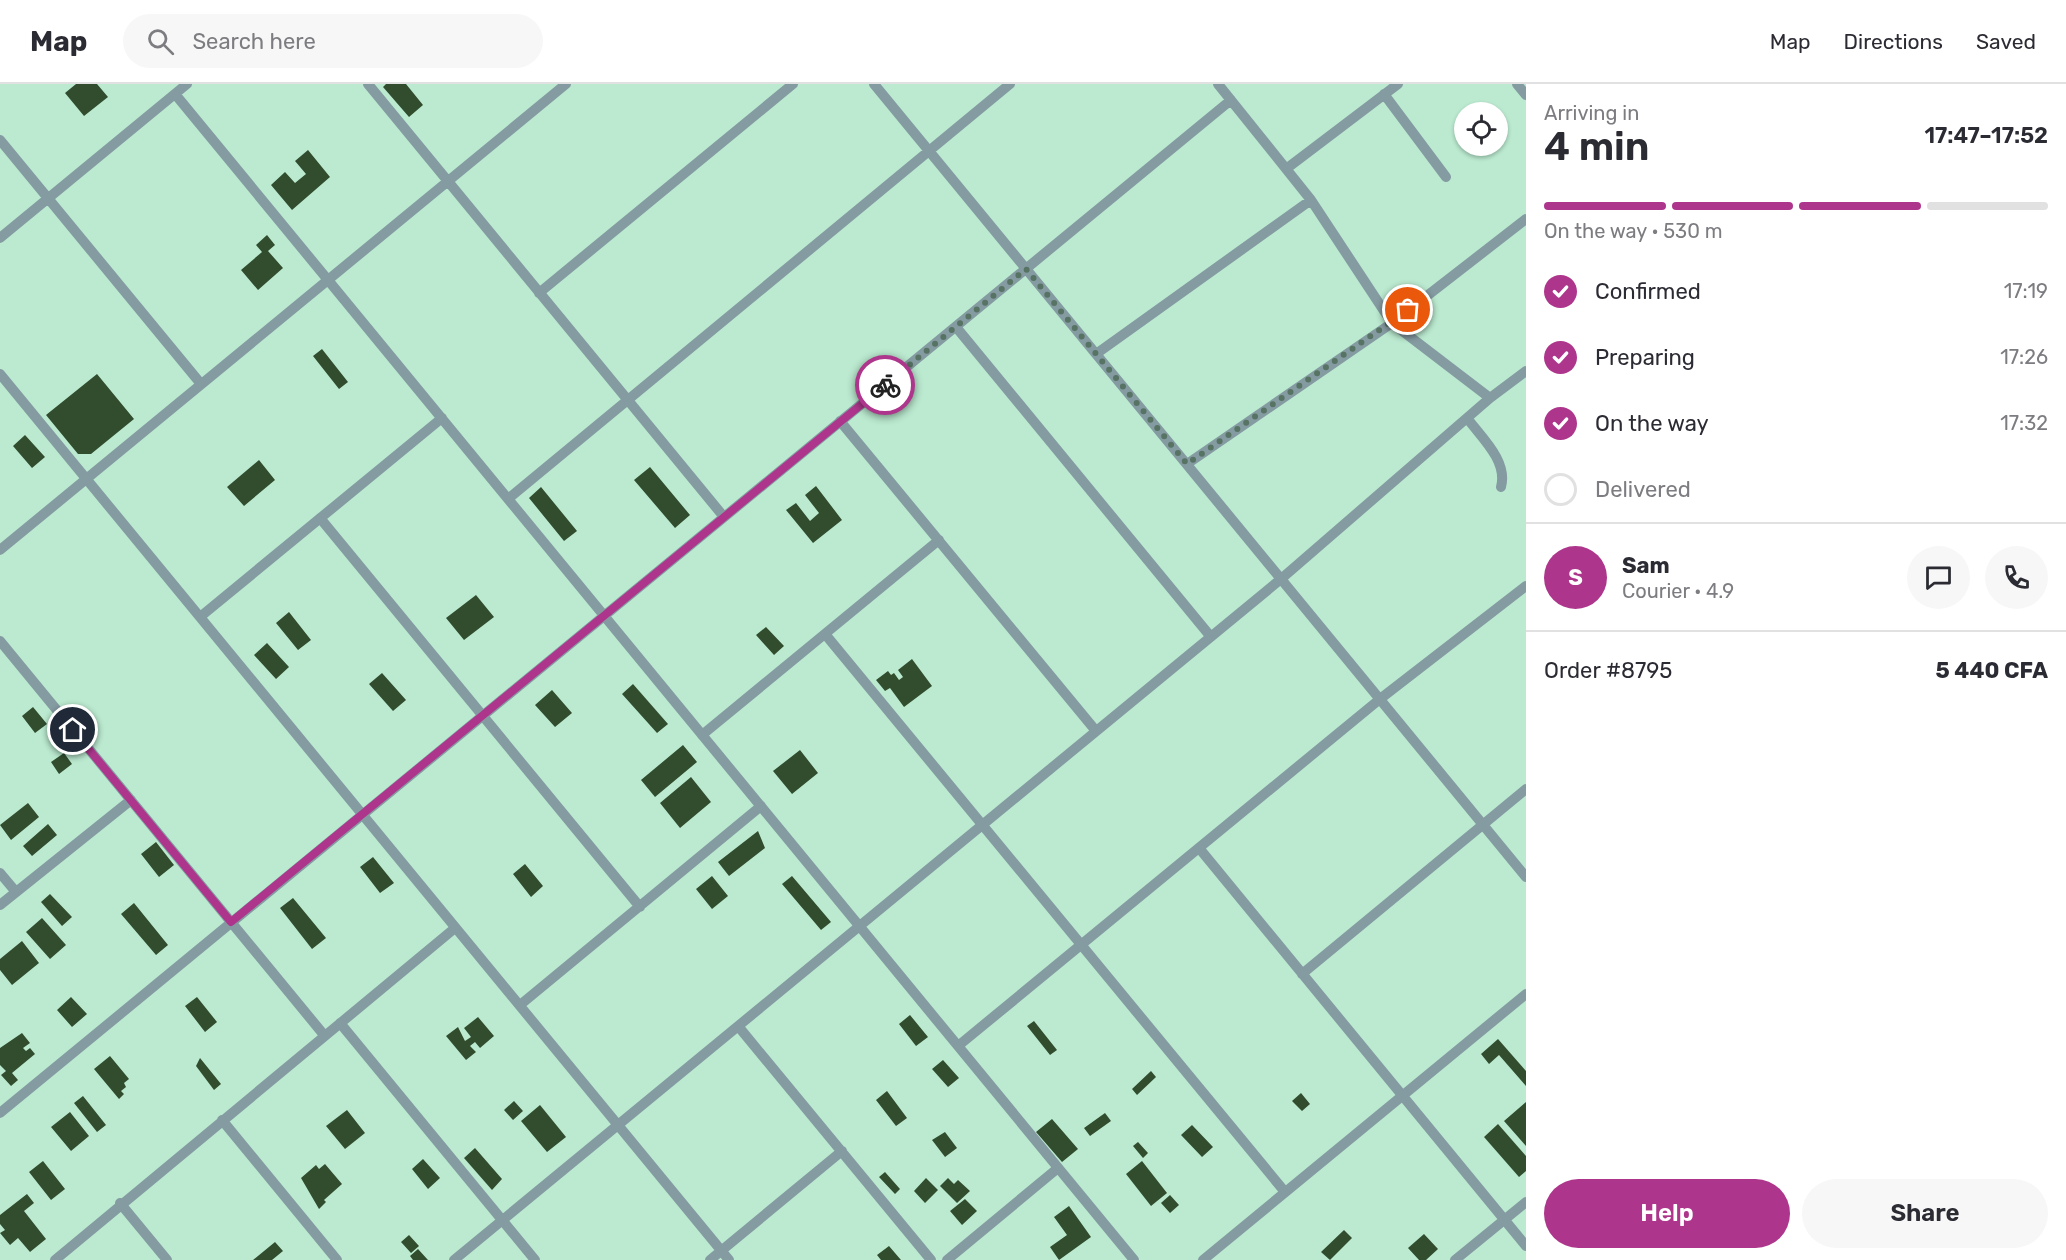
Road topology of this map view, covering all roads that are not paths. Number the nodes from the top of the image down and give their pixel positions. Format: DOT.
graph roads {
  1 [pos="187,84"];
  2 [pos="368,84"];
  3 [pos="566,84"];
  4 [pos="793,84"];
  5 [pos="874,84"];
  6 [pos="1010,84"];
  7 [pos="1218,84"];
  8 [pos="1398,84"];
  9 [pos="1518,84"];
  10 [pos="175,94"];
  11 [pos="1384,94"];
  12 [pos="1526,95"];
  13 [pos="1231,100"];
  14 [pos="0,140"];
  15 [pos="929,151"];
  16 [pos="1286,169"];
  17 [pos="1446,177"];
  18 [pos="448,182"];
  19 [pos="48,198"];
  20 [pos="1311,200"];
  21 [pos="1526,219"];
  22 [pos="0,238"];
  23 [pos="1026,269"];
  24 [pos="328,280"];
  25 [pos="539,293"];
  26 [pos="1392,323"];
  27 [pos="956,327"];
  28 [pos="1096,354"];
  29 [pos="1526,371"];
  30 [pos="0,374"];
  31 [pos="201,384"];
  32 [pos="1490,398"];
  33 [pos="628,400"];
  34 [pos="441,418"];
  35 [pos="1467,418"];
  36 [pos="840,421"];
  37 [pos="1187,464"];
  38 [pos="86,479"];
  39 [pos="1501,487"];
  40 [pos="508,499"];
  41 [pos="724,517"];
  42 [pos="320,518"];
  43 [pos="939,540"];
  44 [pos="0,550"];
  45 [pos="1281,579"];
  46 [pos="1526,586"];
  47 [pos="604,616"];
  48 [pos="200,617"];
  49 [pos="825,634"];
  50 [pos="1211,637"];
  51 [pos="0,641"];
  52 [pos="1380,699"];
  53 [pos="482,716"];
  54 [pos="1096,731"];
  55 [pos="702,735"];
  56 [pos="1526,789"];
  57 [pos="131,800"];
  58 [pos="761,806"];
  59 [pos="363,814"];
  60 [pos="982,825"];
  61 [pos="1483,825"];
  62 [pos="1199,848"];
  63 [pos="0,873"];
  64 [pos="1526,877"];
  65 [pos="16,892"];
  66 [pos="0,905"];
  67 [pos="640,907"];
  68 [pos="231,922"];
  69 [pos="860,926"];
  70 [pos="456,928"];
  71 [pos="1082,945"];
  72 [pos="1302,974"];
  73 [pos="1526,994"];
  74 [pos="520,1005"];
  75 [pos="340,1023"];
  76 [pos="738,1026"];
  77 [pos="324,1035"];
  78 [pos="958,1046"];
  79 [pos="1402,1096"];
  80 [pos="0,1113"];
  81 [pos="222,1120"];
  82 [pos="618,1125"];
  83 [pos="842,1151"];
  84 [pos="1058,1168"];
  85 [pos="1285,1192"];
  86 [pos="1526,1202"];
  87 [pos="120,1203"];
  88 [pos="502,1220"];
  89 [pos="1504,1220"];
  90 [pos="1526,1246"];
  91 [pos="721,1250"];
  92 [pos="55,1260"];
  93 [pos="167,1260"];
  94 [pos="337,1260"];
  95 [pos="454,1260"];
  96 [pos="535,1260"];
  97 [pos="710,1260"];
  98 [pos="729,1260"];
  99 [pos="931,1260"];
  100 [pos="947,1260"];
  101 [pos="1134,1260"];
  102 [pos="1203,1260"];
  103 [pos="1455,1260"];
  1 -- 10 [label="street"];
  2 -- 18 [label="street"];
  3 -- 18 [label="street"];
  4 -- 25 [label="street"];
  5 -- 15 [label="street"];
  6 -- 15 [label="street"];
  7 -- 13 [label="street"];
  8 -- 11 [label="street"];
  9 -- 12 [label="street"];
  10 -- 19 [label="street"];
  10 -- 24 [label="street"];
  11 -- 16 [label="street"];
  11 -- 17 [label="street"];
  13 -- 16 [label="street"];
  13 -- 23 [label="street"];
  14 -- 19 [label="street"];
  15 -- 23 [label="street"];
  15 -- 33 [label="street"];
  16 -- 20 [label="street"];
  18 -- 24 [label="street"];
  18 -- 25 [label="street"];
  19 -- 22 [label="street"];
  19 -- 31 [label="street"];
  20 -- 26 [label="street"];
  20 -- 28 [label="street"];
  21 -- 26 [label="street"];
  23 -- 27 [label="street"];
  23 -- 28 [label="street"];
  24 -- 31 [label="street"];
  24 -- 34 [label="street"];
  25 -- 33 [label="street"];
  26 -- 32 [label="street"];
  26 -- 37 [label="street"];
  27 -- 36 [label="street"];
  27 -- 50 [label="street"];
  28 -- 37 [label="street"];
  29 -- 32 [label="street"];
  30 -- 38 [label="street"];
  31 -- 38 [label="street"];
  32 -- 35 [label="street"];
  33 -- 40 [label="street"];
  33 -- 41 [label="street"];
  34 -- 40 [label="street"];
  34 -- 42 [label="street"];
  35 -- 39 [label="street"];
  35 -- 45 [label="street"];
  36 -- 41 [label="street"];
  36 -- 43 [label="street"];
  37 -- 45 [label="street"];
  38 -- 44 [label="street"];
  38 -- 48 [label="street"];
  40 -- 47 [label="street"];
  41 -- 47 [label="street"];
  42 -- 48 [label="street"];
  42 -- 53 [label="street"];
  43 -- 49 [label="street"];
  43 -- 54 [label="street"];
  45 -- 50 [label="street"];
  45 -- 52 [label="street"];
  46 -- 52 [label="street"];
  47 -- 53 [label="street"];
  47 -- 55 [label="street"];
  48 -- 59 [label="street"];
  49 -- 55 [label="street"];
  49 -- 60 [label="street"];
  50 -- 54 [label="street"];
  51 -- 57 [label="street"];
  52 -- 61 [label="street"];
  52 -- 62 [label="street"];
  53 -- 59 [label="street"];
  53 -- 67 [label="street"];
  54 -- 60 [label="street"];
  55 -- 58 [label="street"];
  56 -- 61 [label="street"];
  57 -- 65 [label="street"];
  57 -- 68 [label="street"];
  58 -- 67 [label="street"];
  58 -- 69 [label="street"];
  59 -- 68 [label="street"];
  59 -- 70 [label="street"];
  60 -- 69 [label="street"];
  60 -- 71 [label="street"];
  61 -- 64 [label="street"];
  61 -- 72 [label="street"];
  62 -- 71 [label="street"];
  62 -- 72 [label="street"];
  63 -- 65 [label="street"];
  65 -- 66 [label="street"];
  67 -- 74 [label="street"];
  68 -- 77 [label="street"];
  68 -- 80 [label="street"];
  69 -- 76 [label="street"];
  69 -- 78 [label="street"];
  70 -- 74 [label="street"];
  70 -- 75 [label="street"];
  71 -- 78 [label="street"];
  71 -- 85 [label="street"];
  72 -- 79 [label="street"];
  73 -- 79 [label="street"];
  74 -- 82 [label="street"];
  75 -- 77 [label="street"];
  75 -- 88 [label="street"];
  76 -- 82 [label="street"];
  76 -- 83 [label="street"];
  77 -- 81 [label="street"];
  78 -- 84 [label="street"];
  79 -- 85 [label="street"];
  79 -- 89 [label="street"];
  81 -- 87 [label="street"];
  81 -- 94 [label="street"];
  82 -- 88 [label="street"];
  82 -- 91 [label="street"];
  83 -- 91 [label="street"];
  83 -- 99 [label="street"];
  84 -- 100 [label="street"];
  84 -- 101 [label="street"];
  85 -- 102 [label="street"];
  86 -- 89 [label="street"];
  87 -- 92 [label="street"];
  87 -- 93 [label="street"];
  88 -- 95 [label="street"];
  88 -- 96 [label="street"];
  89 -- 90 [label="street"];
  89 -- 103 [label="street"];
  91 -- 97 [label="street"];
  91 -- 98 [label="street"];
}
